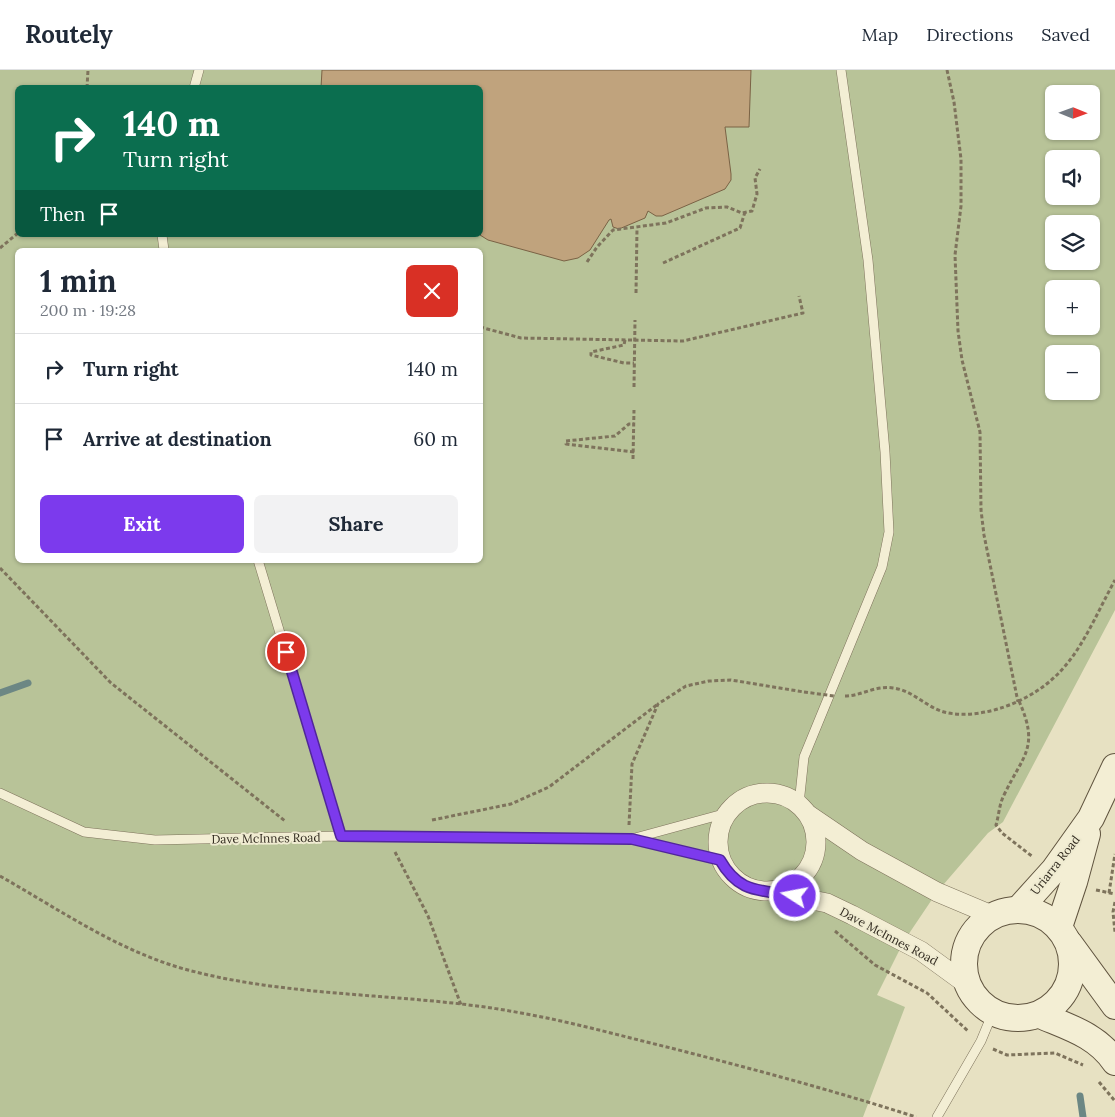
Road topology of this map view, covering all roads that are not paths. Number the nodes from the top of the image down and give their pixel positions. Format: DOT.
graph roads {
  1 [pos="199,70"];
  2 [pos="841,70"];
  3 [pos="195,85"];
  4 [pos="259,563"];
  5 [pos="1115,767"];
  6 [pos="0,793"];
  7 [pos="804,809"];
  8 [pos="727,813"];
  9 [pos="1091,818"];
  10 [pos="341,836"];
  11 [pos="632,839"];
  12 [pos="720,860"];
  13 [pos="773,892"];
  14 [pos="1006,913"];
  15 [pos="1064,935"];
  16 [pos="969,986"];
  17 [pos="1115,1006"];
  18 [pos="993,1012"];
  19 [pos="1040,1015"];
  20 [pos="1115,1062"];
  21 [pos="937,1117"];
  1 -- 3 [label="lane"];
  2 -- 7 [label="lane"];
  4 -- 10 [label="lane"];
  5 -- 9 [label="street, Uriarra Road"];
  6 -- 10 [label="lane, Dave McInnes Road"];
  7 -- 8 [label="street, Dave McInnes Road"];
  7 -- 13 [label="street"];
  7 -- 14 [label="street, Dave McInnes Road"];
  8 -- 11 [label="lane, Dave McInnes Road"];
  8 -- 12 [label="street"];
  9 -- 14 [label="street, Uriarra Road"];
  9 -- 15 [label="street, Uriarra Road"];
  10 -- 11 [label="lane, Dave McInnes Road"];
  11 -- 12 [label="lane, Dave McInnes Road"];
  12 -- 13 [label="street, Dave McInnes Road"];
  13 -- 16 [label="street, Dave McInnes Road"];
  14 -- 15 [label="street"];
  14 -- 16 [label="street"];
  15 -- 17 [label="street"];
  15 -- 19 [label="street"];
  16 -- 18 [label="street"];
  18 -- 19 [label="street"];
  18 -- 21 [label="lane"];
  19 -- 20 [label="street"];
}
